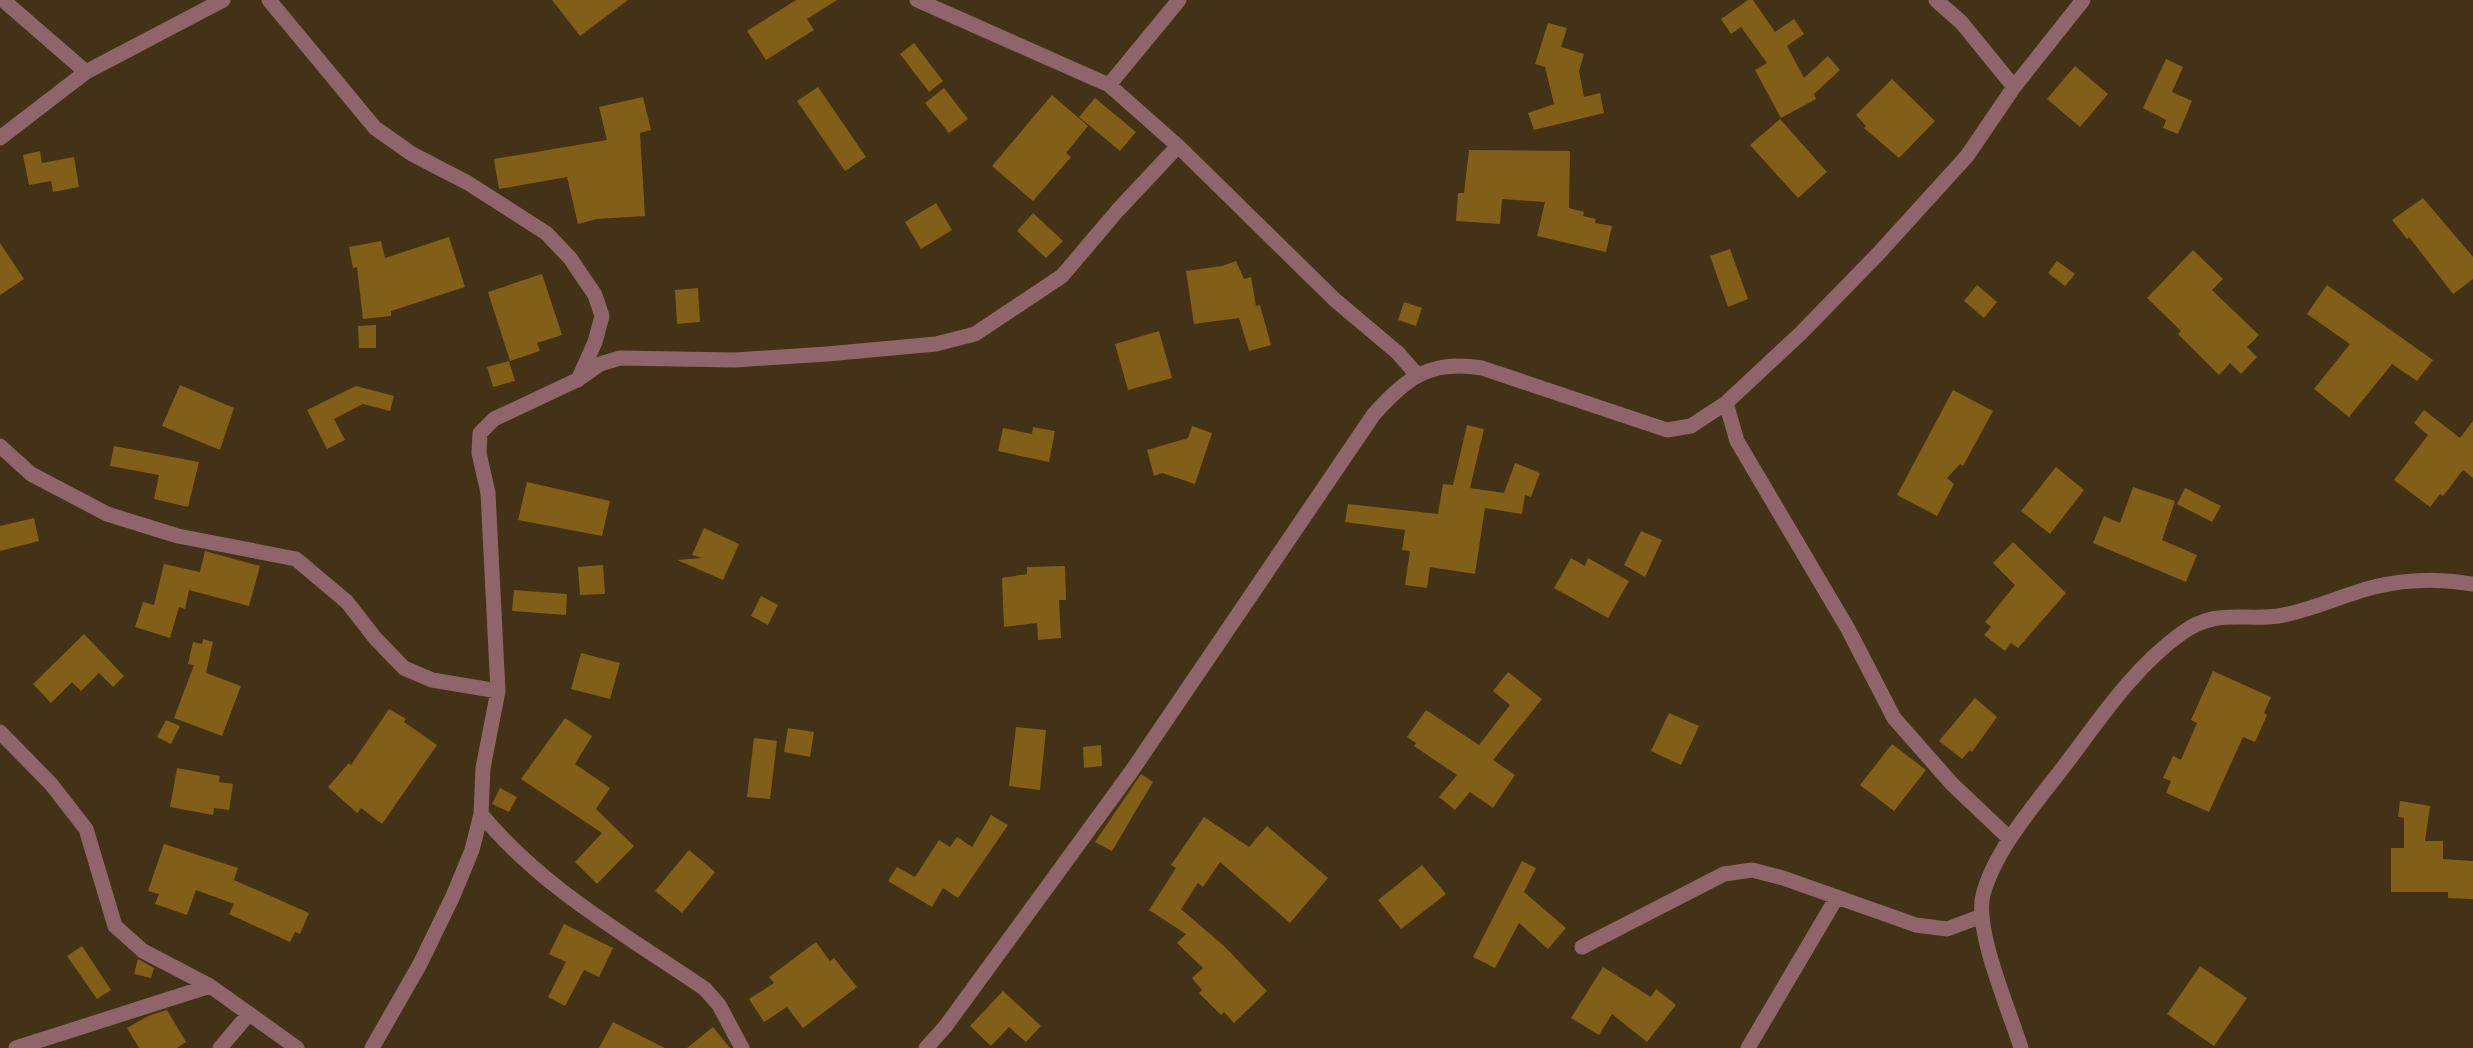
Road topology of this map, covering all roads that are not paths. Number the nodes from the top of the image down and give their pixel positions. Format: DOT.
graph roads {
  1 [pos="3,0"];
  2 [pos="223,0"];
  3 [pos="269,0"];
  4 [pos="917,0"];
  5 [pos="1179,0"];
  6 [pos="1936,0"];
  7 [pos="2083,0"];
  8 [pos="86,72"];
  9 [pos="1108,85"];
  10 [pos="2014,87"];
  11 [pos="0,138"];
  12 [pos="1178,146"];
  13 [pos="1417,375"];
  14 [pos="577,380"];
  15 [pos="1726,403"];
  16 [pos="0,446"];
  17 [pos="2473,584"];
  18 [pos="498,691"];
  19 [pos="0,732"];
  20 [pos="481,814"];
  21 [pos="2009,838"];
  22 [pos="1837,897"];
  23 [pos="1982,916"];
  24 [pos="1582,947"];
  25 [pos="210,986"];
  26 [pos="248,1015"];
  27 [pos="16,1048"];
  28 [pos="220,1048"];
  29 [pos="297,1048"];
  30 [pos="372,1048"];
  31 [pos="742,1048"];
  32 [pos="926,1048"];
  33 [pos="1748,1048"];
  34 [pos="2021,1048"];
  1 -- 8 [label="street"];
  2 -- 8 [label="street"];
  3 -- 14 [label="street"];
  4 -- 9 [label="street"];
  5 -- 9 [label="street"];
  6 -- 10 [label="street"];
  7 -- 10 [label="street"];
  8 -- 11 [label="street"];
  9 -- 12 [label="street"];
  10 -- 15 [label="street"];
  12 -- 13 [label="street"];
  12 -- 14 [label="street"];
  13 -- 15 [label="street"];
  13 -- 32 [label="street"];
  14 -- 18 [label="street"];
  15 -- 21 [label="street"];
  16 -- 18 [label="street"];
  17 -- 21 [label="street"];
  18 -- 20 [label="street"];
  19 -- 25 [label="street"];
  20 -- 30 [label="street"];
  20 -- 31 [label="street"];
  21 -- 23 [label="street"];
  22 -- 23 [label="street"];
  22 -- 24 [label="street"];
  22 -- 33 [label="street"];
  23 -- 34 [label="street"];
  25 -- 26 [label="street"];
  25 -- 27 [label="street"];
  26 -- 28 [label="street"];
  26 -- 29 [label="street"];
}
